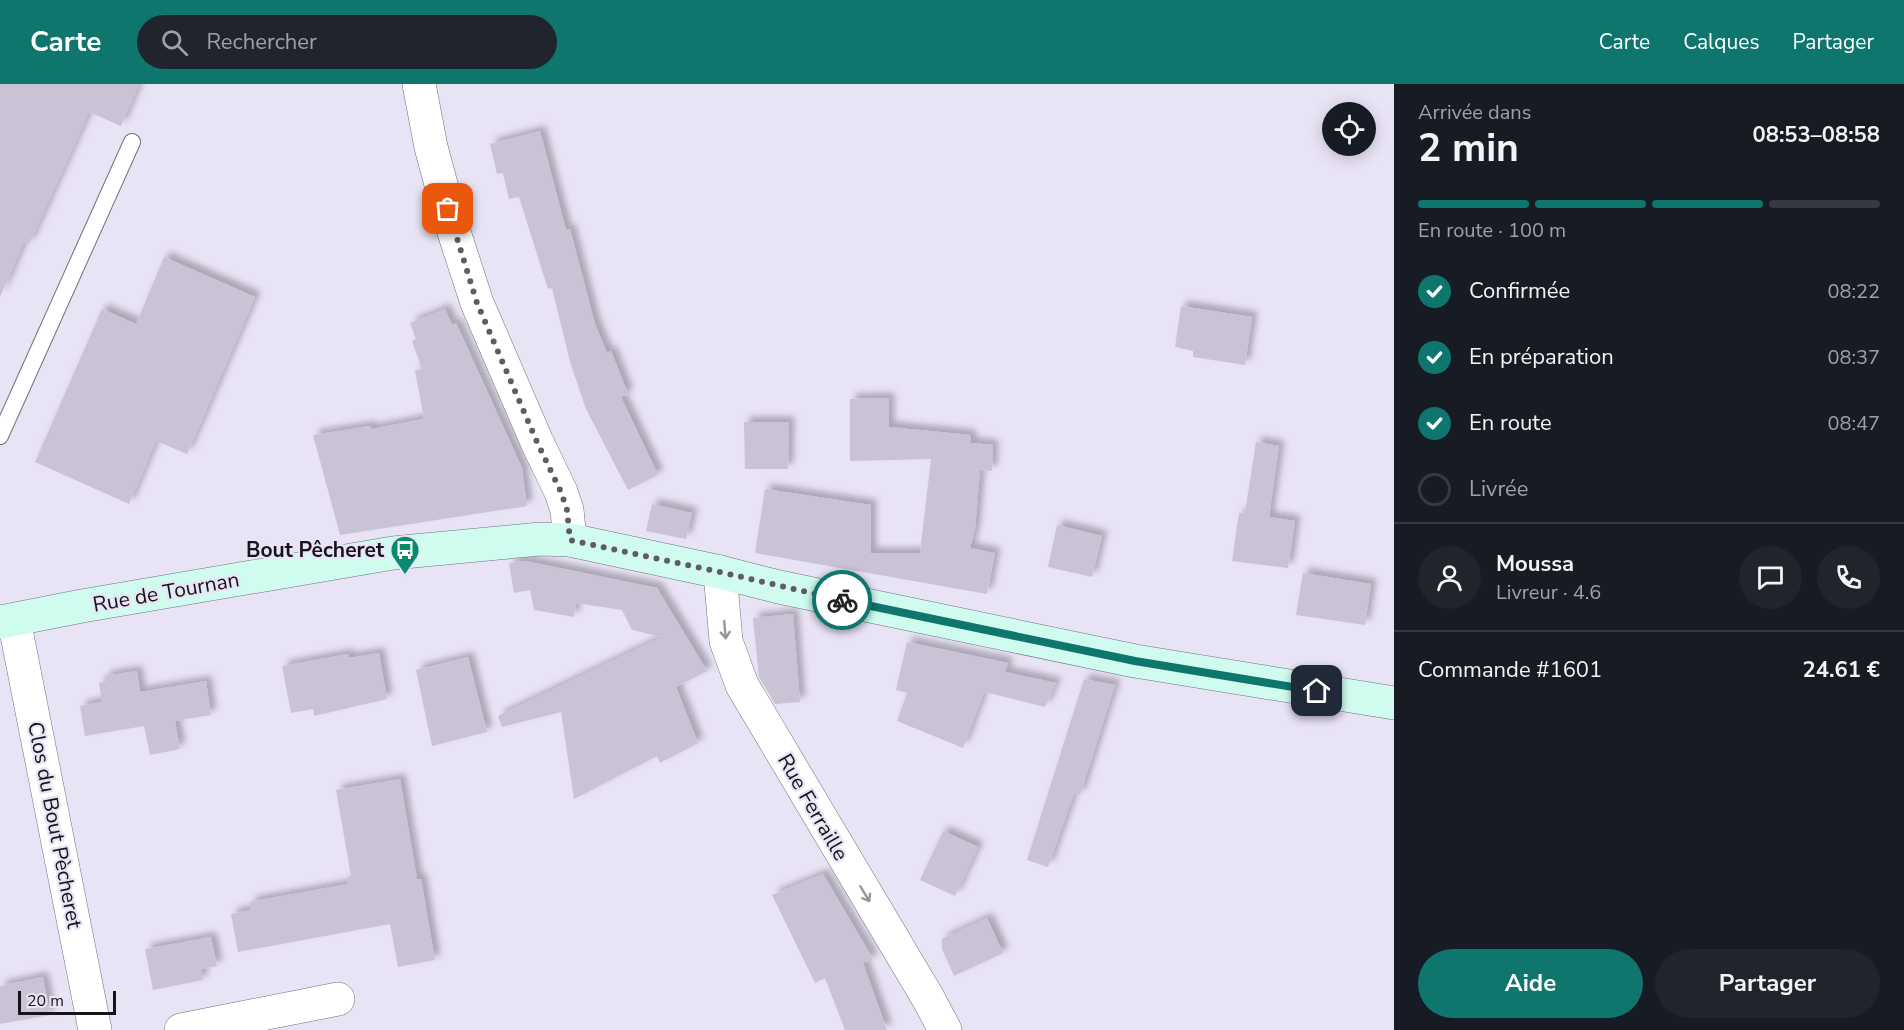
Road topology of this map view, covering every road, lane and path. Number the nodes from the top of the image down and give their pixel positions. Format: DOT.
graph roads {
  1 [pos="419,84"];
  2 [pos="132,142"];
  3 [pos="0,436"];
  4 [pos="570,540"];
  5 [pos="720,572"];
  6 [pos="7,621"];
  7 [pos="1394,703"];
  8 [pos="338,999"];
  9 [pos="95,1030"];
  10 [pos="181,1030"];
  11 [pos="945,1030"];
  1 -- 4 [label="street"];
  2 -- 3 [label="lane"];
  4 -- 5 [label="street, Rue de Tournan"];
  4 -- 6 [label="street, Rue de Tournan"];
  5 -- 7 [label="street, Rue de Tournan"];
  5 -- 11 [label="street, Rue Ferraille, one-way"];
  6 -- 9 [label="street, Clos du Bout Pècheret"];
  8 -- 10 [label="street"];
}
